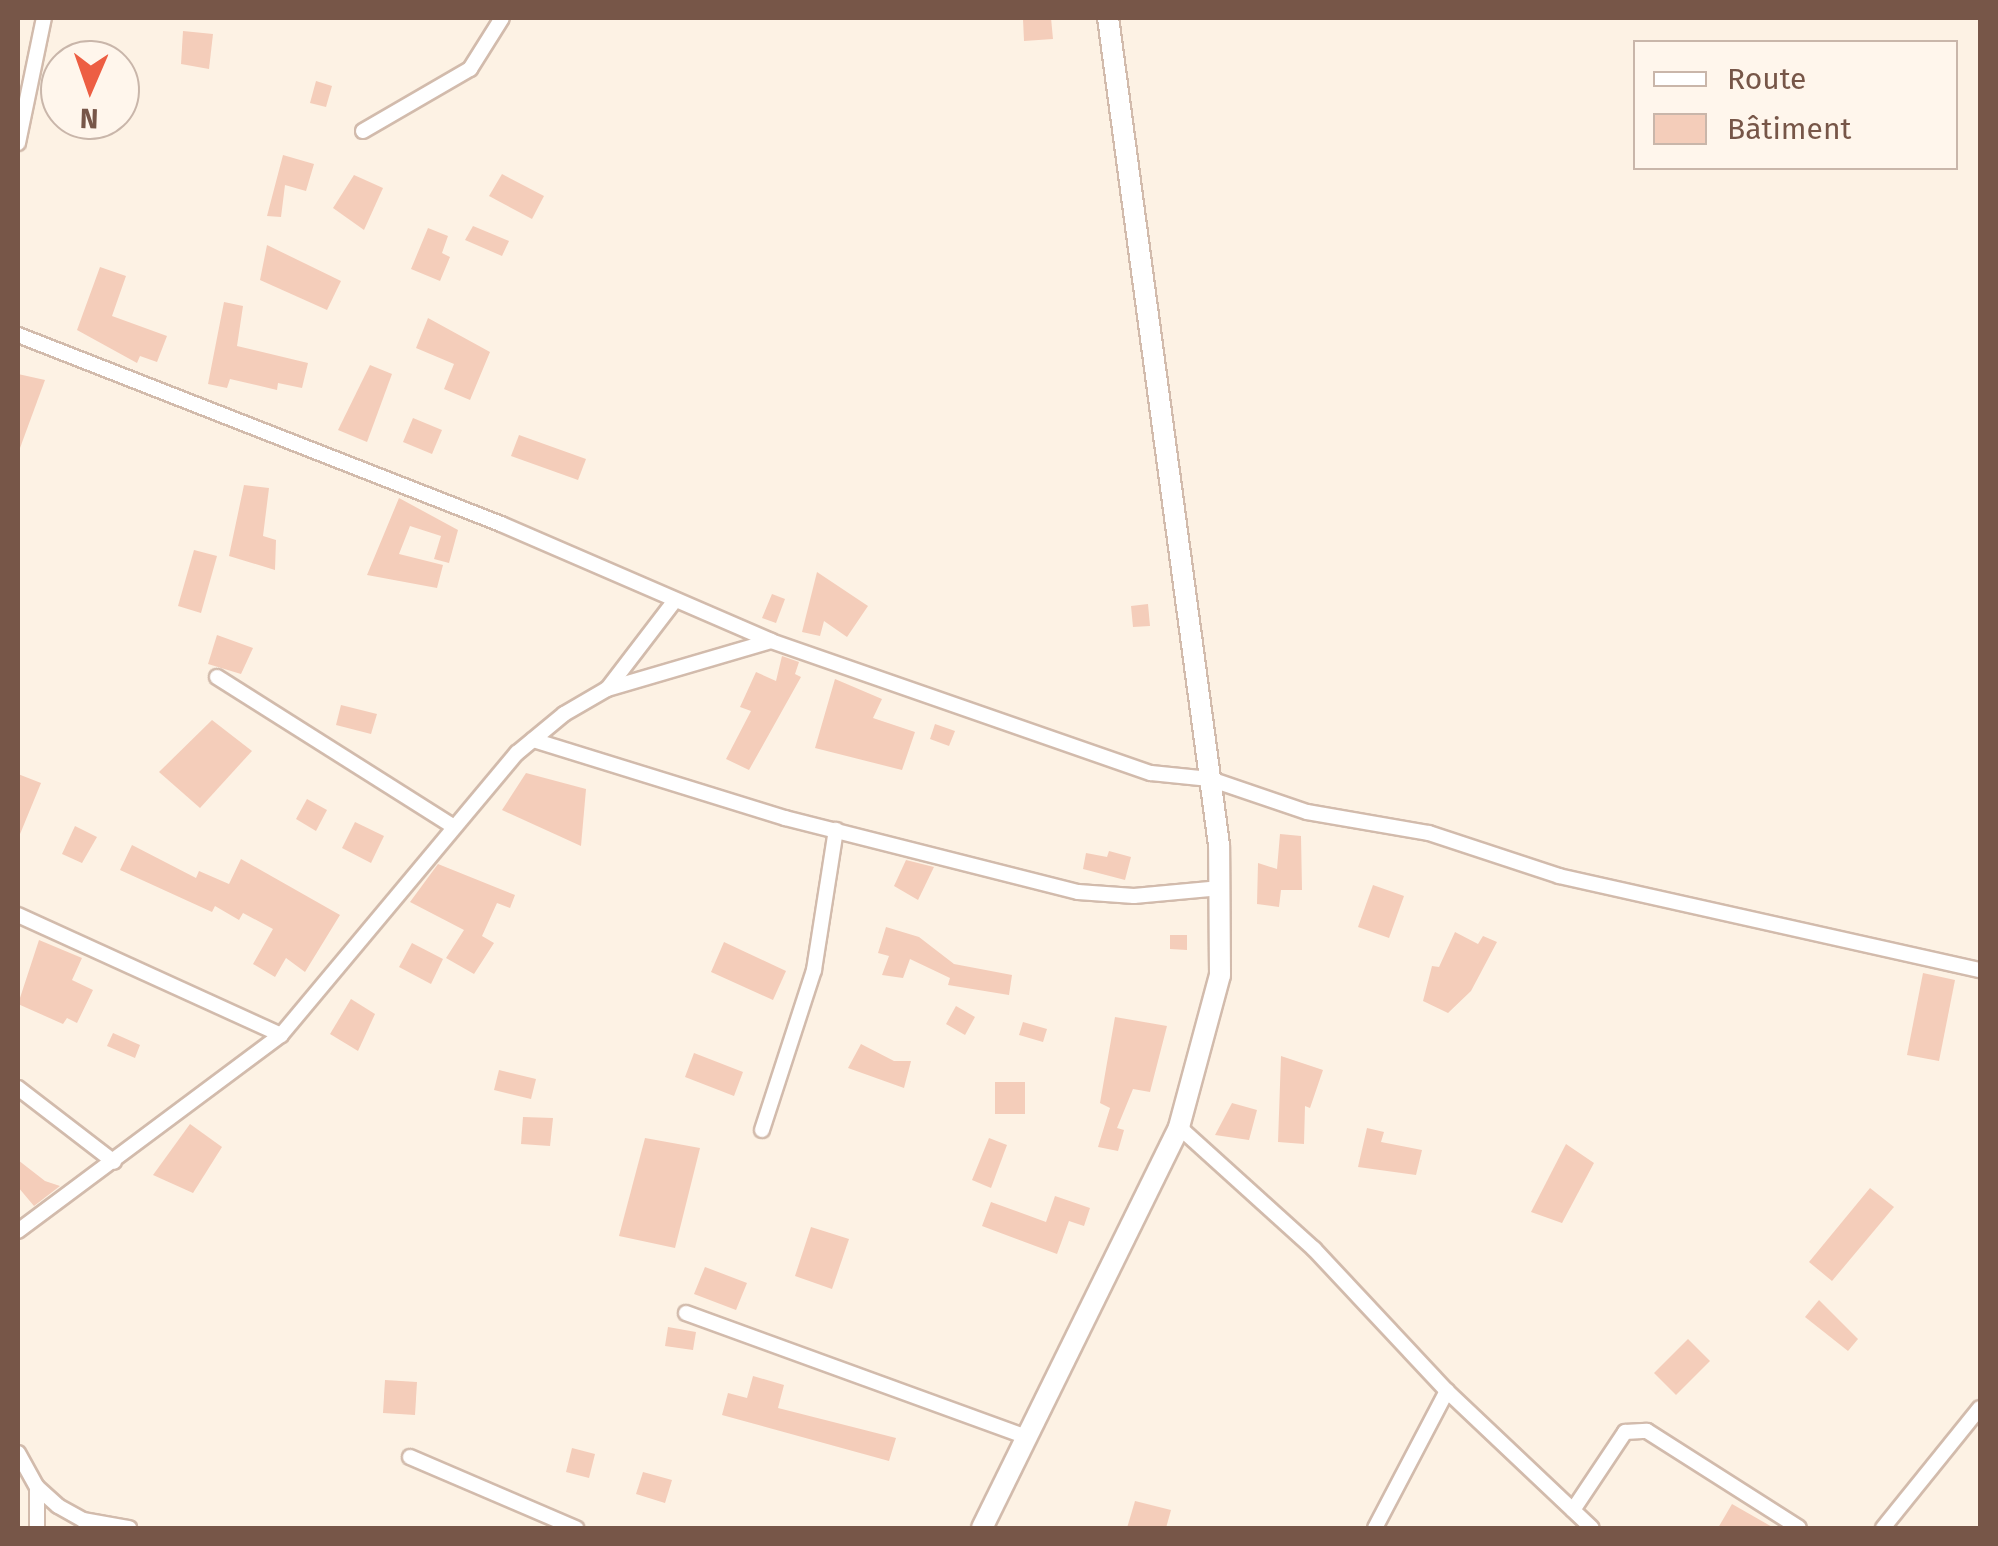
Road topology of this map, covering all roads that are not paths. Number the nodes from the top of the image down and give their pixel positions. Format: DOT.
graph roads {
  1 [pos="44,18"];
  2 [pos="502,18"];
  3 [pos="1108,18"];
  4 [pos="364,131"];
  5 [pos="18,143"];
  6 [pos="18,335"];
  7 [pos="674,604"];
  8 [pos="771,641"];
  9 [pos="217,677"];
  10 [pos="607,689"];
  11 [pos="533,740"];
  12 [pos="1210,780"];
  13 [pos="453,826"];
  14 [pos="836,830"];
  15 [pos="1221,888"];
  16 [pos="18,915"];
  17 [pos="1980,970"];
  18 [pos="280,1035"];
  19 [pos="18,1088"];
  20 [pos="1178,1127"];
  21 [pos="762,1130"];
  22 [pos="114,1162"];
  23 [pos="18,1231"];
  24 [pos="686,1312"];
  25 [pos="1447,1391"];
  26 [pos="1980,1408"];
  27 [pos="1024,1436"];
  28 [pos="18,1453"];
  29 [pos="410,1456"];
  30 [pos="37,1487"];
  31 [pos="1573,1510"];
  32 [pos="37,1528"];
  33 [pos="129,1528"];
  34 [pos="576,1528"];
  35 [pos="983,1528"];
  36 [pos="1376,1528"];
  37 [pos="1592,1528"];
  38 [pos="1799,1528"];
  39 [pos="1883,1528"];
  1 -- 5 [label="street"];
  2 -- 4 [label="street"];
  3 -- 12 [label="main road"];
  6 -- 7 [label="street"];
  7 -- 8 [label="street"];
  7 -- 10 [label="street"];
  8 -- 10 [label="street"];
  8 -- 12 [label="street"];
  9 -- 13 [label="street"];
  10 -- 11 [label="street"];
  11 -- 13 [label="street"];
  11 -- 14 [label="street"];
  12 -- 15 [label="main road"];
  12 -- 17 [label="street"];
  13 -- 18 [label="street"];
  14 -- 15 [label="street"];
  14 -- 21 [label="street"];
  15 -- 20 [label="main road"];
  16 -- 18 [label="street"];
  18 -- 22 [label="street"];
  19 -- 22 [label="street"];
  20 -- 25 [label="street"];
  20 -- 27 [label="main road"];
  22 -- 23 [label="street"];
  24 -- 27 [label="street"];
  25 -- 31 [label="street"];
  25 -- 36 [label="street"];
  26 -- 39 [label="street"];
  27 -- 35 [label="main road"];
  28 -- 30 [label="street"];
  29 -- 34 [label="street"];
  30 -- 32 [label="street"];
  30 -- 33 [label="street"];
  31 -- 37 [label="street"];
  31 -- 38 [label="street"];
}
